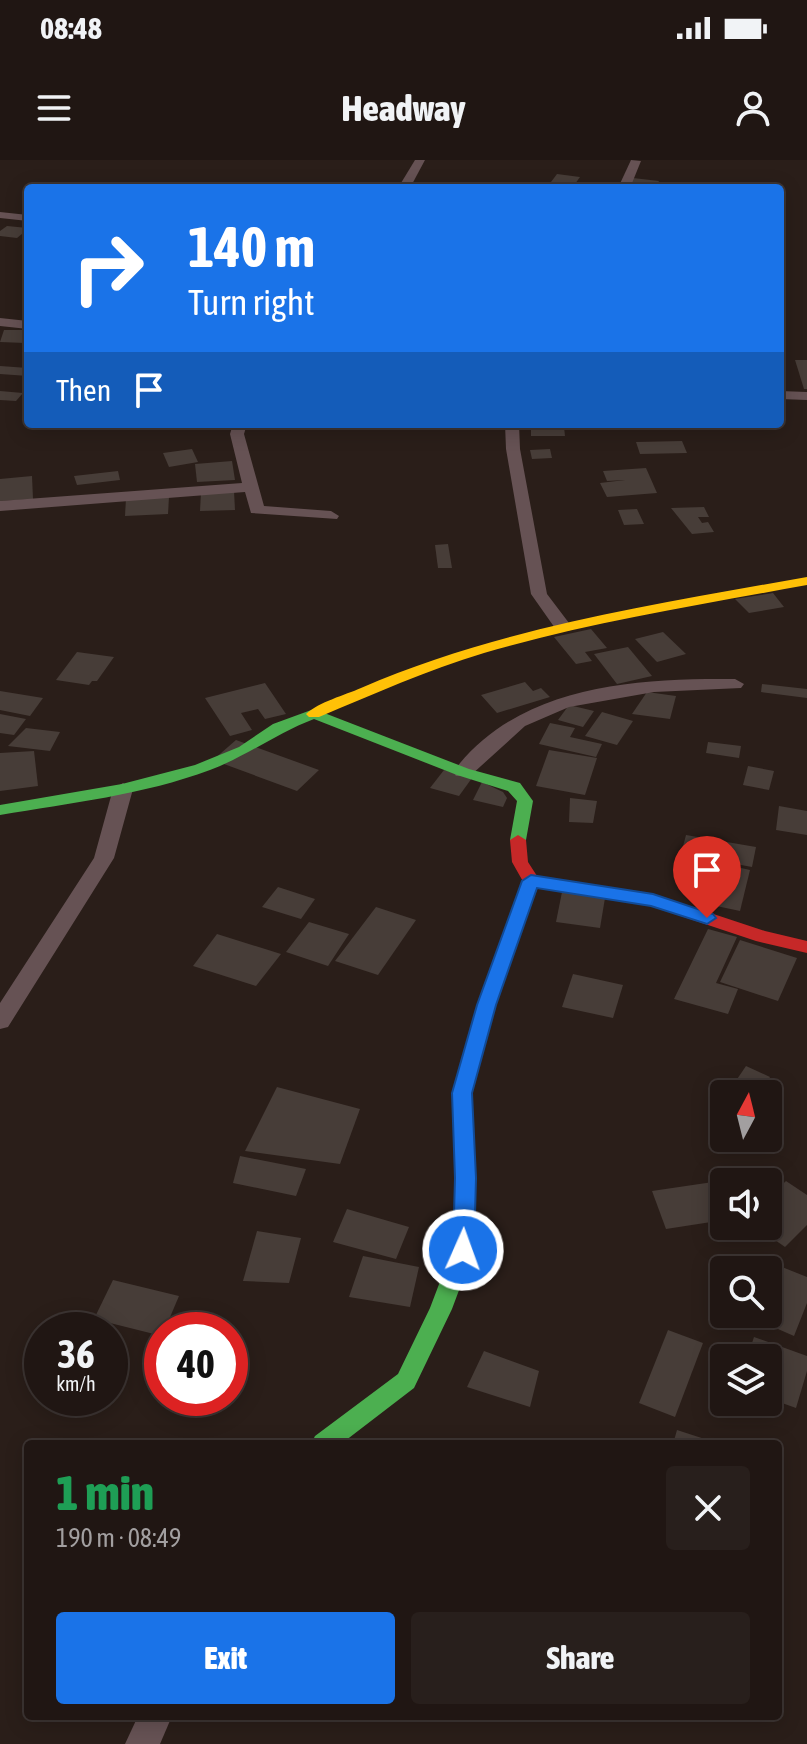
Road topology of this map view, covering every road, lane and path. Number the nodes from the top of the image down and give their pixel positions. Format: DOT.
graph roads {
  1 [pos="420,160"];
  2 [pos="636,161"];
  3 [pos="406,184"];
  4 [pos="626,184"];
  5 [pos="0,215"];
  6 [pos="24,218"];
  7 [pos="0,322"];
  8 [pos="24,325"];
  9 [pos="784,395"];
  10 [pos="807,396"];
  11 [pos="239,428"];
  12 [pos="512,428"];
  13 [pos="250,487"];
  14 [pos="0,506"];
  15 [pos="331,516"];
  16 [pos="807,581"];
  17 [pos="562,624"];
  18 [pos="735,684"];
  19 [pos="314,714"];
  20 [pos="463,772"];
  21 [pos="123,789"];
  22 [pos="0,810"];
  23 [pos="531,881"];
  24 [pos="807,947"];
  25 [pos="0,1021"];
  26 [pos="328,1440"];
  27 [pos="154,1720"];
  28 [pos="142,1744"];
  1 -- 3 [label="street"];
  2 -- 4 [label="street"];
  5 -- 6 [label="street"];
  7 -- 8 [label="street"];
  9 -- 10 [label="street"];
  11 -- 13 [label="street"];
  12 -- 17 [label="street"];
  13 -- 14 [label="street"];
  13 -- 15 [label="street"];
  16 -- 17 [label="street"];
  17 -- 19 [label="street"];
  18 -- 20 [label="street"];
  19 -- 20 [label="street"];
  19 -- 21 [label="street"];
  20 -- 23 [label="street"];
  21 -- 22 [label="street"];
  21 -- 25 [label="street"];
  23 -- 24 [label="street"];
  23 -- 26 [label="street"];
  27 -- 28 [label="street"];
}
